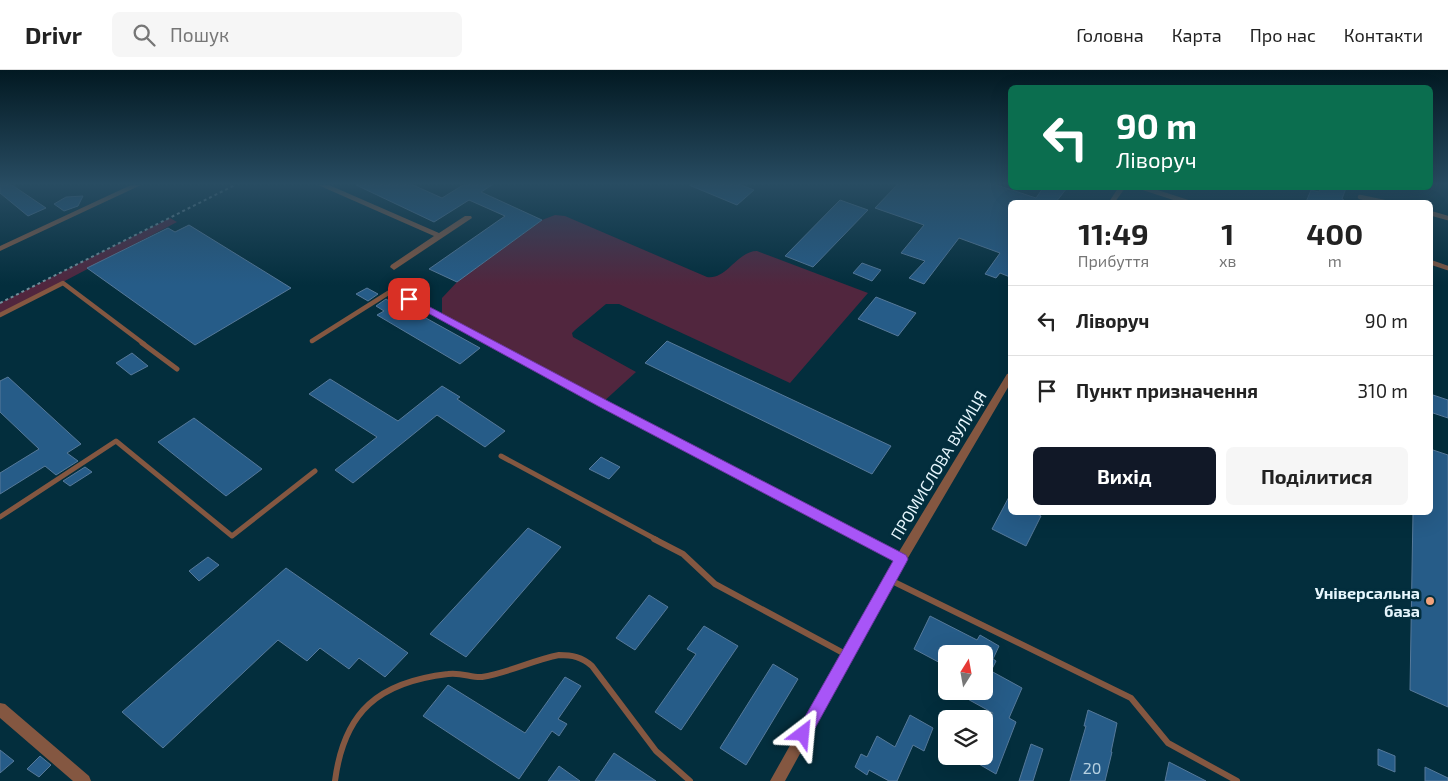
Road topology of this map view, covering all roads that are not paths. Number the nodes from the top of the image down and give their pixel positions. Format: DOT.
graph roads {
  1 [pos="66,218"];
  2 [pos="399,218"];
  3 [pos="468,218"];
  4 [pos="440,236"];
  5 [pos="0,249"];
  6 [pos="1433,263"];
  7 [pos="394,267"];
  8 [pos="1448,268"];
  9 [pos="0,315"];
  10 [pos="312,341"];
  11 [pos="177,369"];
  12 [pos="1008,379"];
  13 [pos="501,456"];
  14 [pos="315,471"];
  15 [pos="0,517"];
  16 [pos="901,559"];
  17 [pos="890,580"];
  18 [pos="847,656"];
  19 [pos="0,709"];
  20 [pos="84,781"];
  21 [pos="335,781"];
  22 [pos="690,781"];
  23 [pos="777,781"];
  24 [pos="1237,781"];
  1 -- 5 [label="street"];
  2 -- 4 [label="street"];
  3 -- 4 [label="street"];
  4 -- 7 [label="street"];
  6 -- 8 [label="lane"];
  9 -- 11 [label="lane"];
  10 -- 16 [label="lane"];
  12 -- 16 [label="street, ПРОМИСЛОВА ВУЛИЦЯ"];
  13 -- 18 [label="lane"];
  14 -- 15 [label="lane"];
  16 -- 17 [label="street, ПРОМИСЛОВА ВУЛИЦЯ"];
  17 -- 18 [label="street, ПРОМИСЛОВА ВУЛИЦЯ"];
  17 -- 24 [label="lane"];
  18 -- 23 [label="street, ПРОМИСЛОВА ВУЛИЦЯ"];
  19 -- 20 [label="street"];
  21 -- 22 [label="lane"];
}
